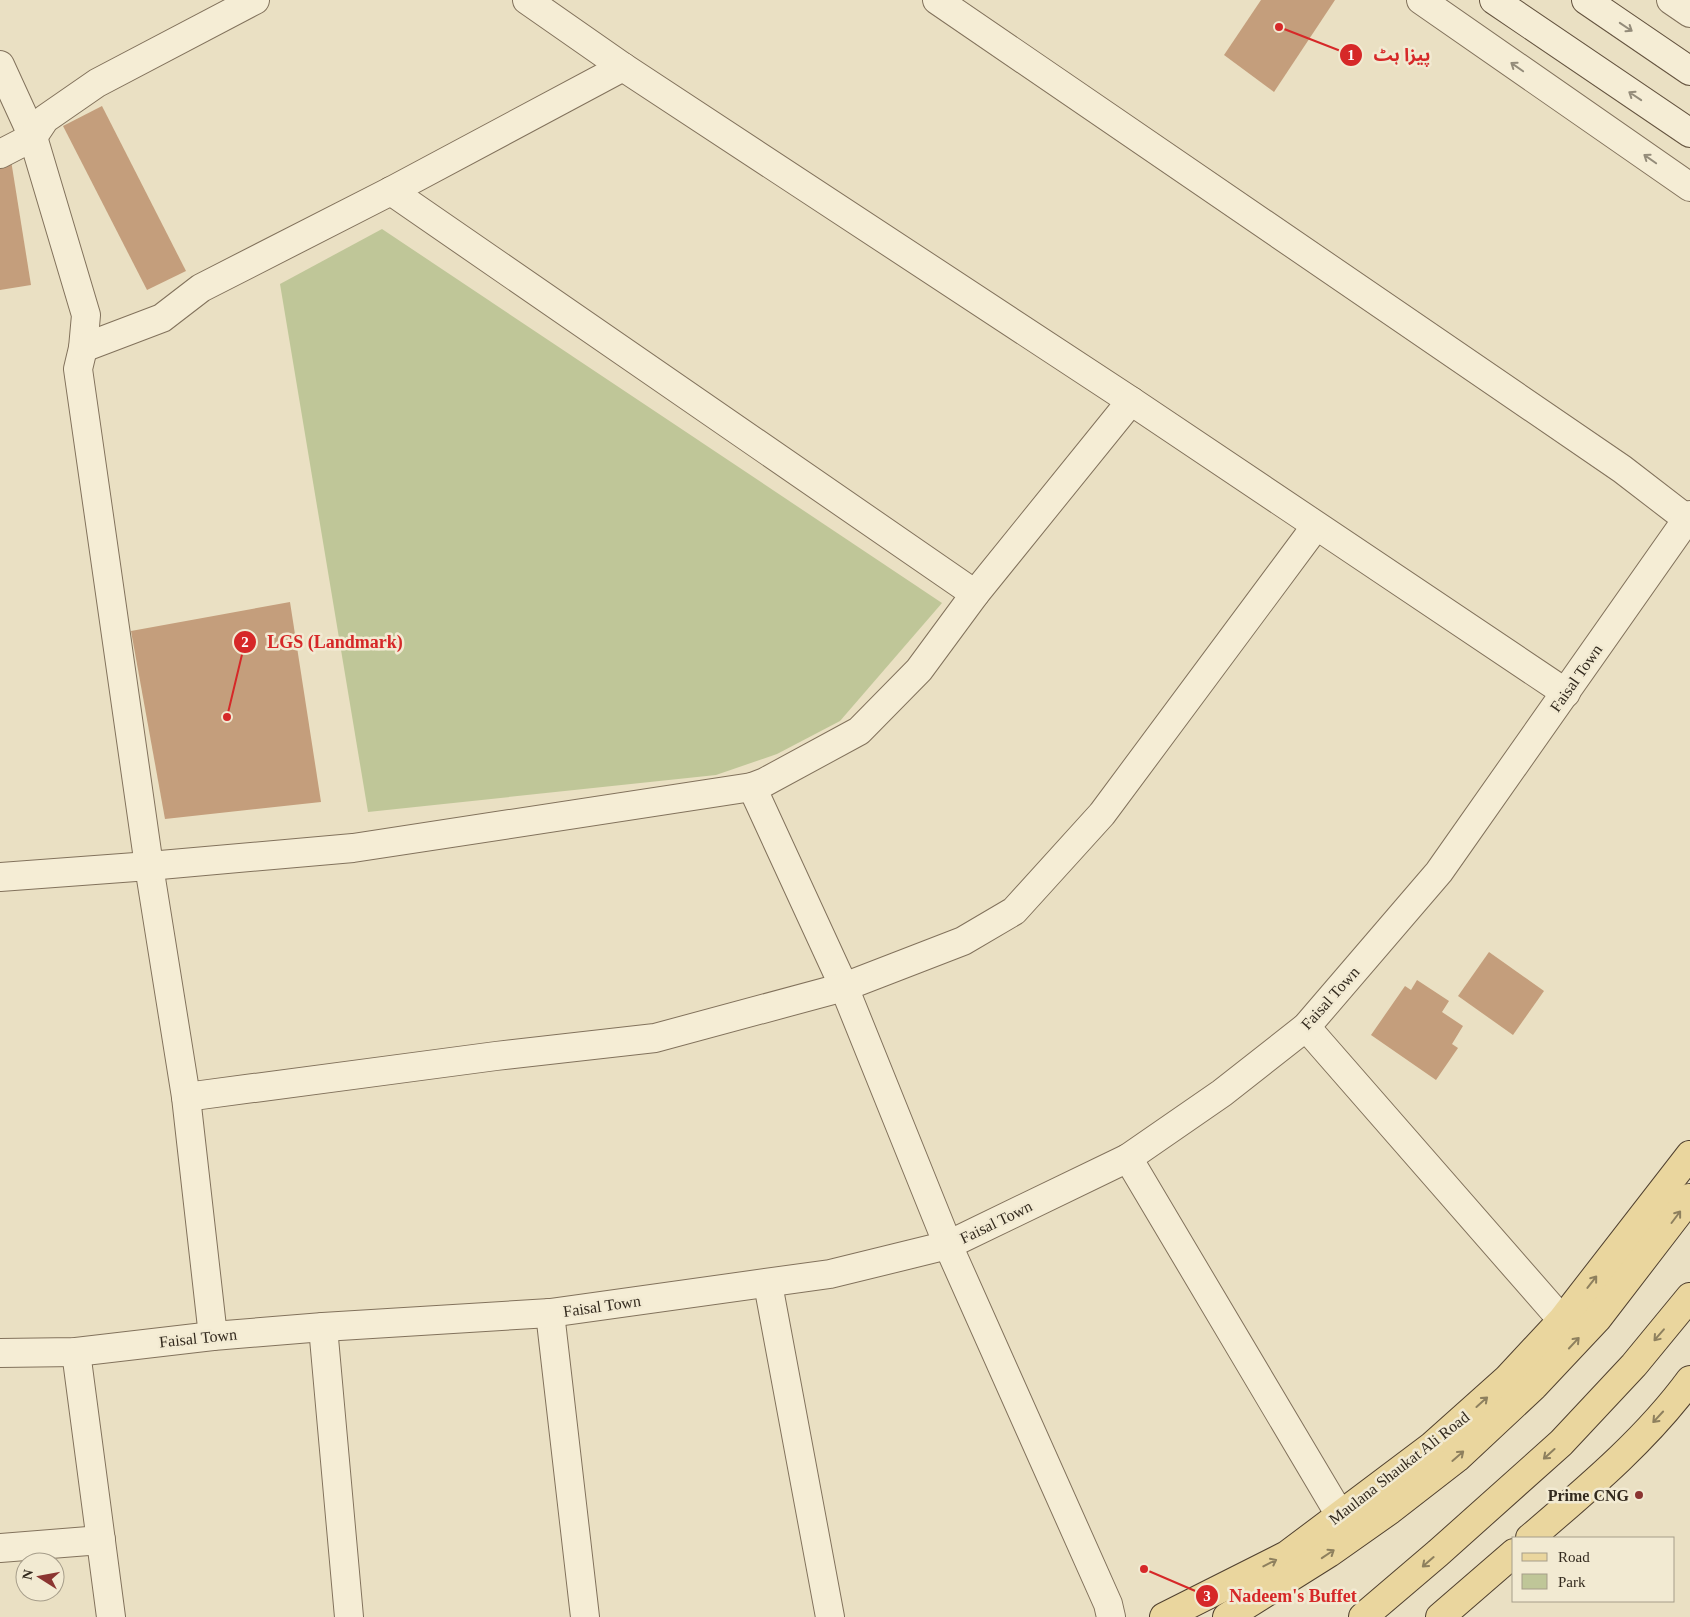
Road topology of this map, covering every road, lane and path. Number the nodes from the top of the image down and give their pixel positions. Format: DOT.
graph roads {
  1 [pos="255,0"];
  2 [pos="528,0"];
  3 [pos="937,0"];
  4 [pos="1421,0"];
  5 [pos="1494,0"];
  6 [pos="1586,0"];
  7 [pos="1671,0"];
  8 [pos="1690,13"];
  9 [pos="0,65"];
  10 [pos="623,67"];
  11 [pos="1690,71"];
  12 [pos="1690,133"];
  13 [pos="33,137"];
  14 [pos="0,154"];
  15 [pos="1690,187"];
  16 [pos="392,191"];
  17 [pos="83,348"];
  18 [pos="1131,401"];
  19 [pos="1688,517"];
  20 [pos="1316,526"];
  21 [pos="975,594"];
  22 [pos="1566,693"];
  23 [pos="752,787"];
  24 [pos="149,866"];
  25 [pos="0,877"];
  26 [pos="844,987"];
  27 [pos="1306,1027"];
  28 [pos="186,1097"];
  29 [pos="1690,1155"];
  30 [pos="1128,1158"];
  31 [pos="1684,1184"];
  32 [pos="948,1246"];
  33 [pos="768,1284"];
  34 [pos="1690,1297"];
  35 [pos="550,1313"];
  36 [pos="1562,1320"];
  37 [pos="323,1327"];
  38 [pos="212,1336"];
  39 [pos="0,1352"];
  40 [pos="76,1352"];
  41 [pos="1690,1380"];
  42 [pos="1340,1515"];
  43 [pos="1531,1537"];
  44 [pos="101,1540"];
  45 [pos="0,1548"];
  46 [pos="1512,1555"];
  47 [pos="110,1617"];
  48 [pos="349,1617"];
  49 [pos="584,1617"];
  50 [pos="830,1617"];
  51 [pos="1111,1617"];
  52 [pos="1164,1617"];
  53 [pos="1227,1617"];
  54 [pos="1363,1617"];
  55 [pos="1440,1617"];
  1 -- 13 [label="street"];
  2 -- 10 [label="street"];
  3 -- 19 [label="street"];
  15 -- 4 [label="street, one-way"];
  12 -- 5 [label="street, one-way"];
  6 -- 11 [label="street, one-way"];
  7 -- 8 [label="street"];
  9 -- 13 [label="street"];
  10 -- 16 [label="street"];
  10 -- 18 [label="street"];
  13 -- 14 [label="street"];
  13 -- 17 [label="street"];
  16 -- 17 [label="street"];
  16 -- 21 [label="street"];
  17 -- 24 [label="street"];
  18 -- 20 [label="street"];
  18 -- 21 [label="street"];
  19 -- 22 [label="street, Faisal Town"];
  20 -- 22 [label="street"];
  20 -- 26 [label="street"];
  21 -- 23 [label="street"];
  22 -- 27 [label="street, Faisal Town"];
  23 -- 24 [label="street"];
  23 -- 26 [label="street"];
  24 -- 25 [label="street"];
  24 -- 28 [label="street"];
  26 -- 28 [label="street"];
  26 -- 32 [label="street"];
  27 -- 30 [label="street, Faisal Town"];
  27 -- 36 [label="street"];
  28 -- 38 [label="street"];
  29 -- 31 [label="main road, Maulana Shaukat Ali Road"];
  30 -- 32 [label="street, Faisal Town"];
  30 -- 42 [label="street"];
  36 -- 31 [label="main road, Maulana Shaukat Ali Road, one-way"];
  53 -- 31 [label="main road, one-way"];
  32 -- 33 [label="street, Faisal Town"];
  32 -- 51 [label="street"];
  33 -- 35 [label="street, Faisal Town"];
  33 -- 50 [label="street"];
  34 -- 54 [label="main road, one-way"];
  35 -- 37 [label="street, Faisal Town"];
  35 -- 49 [label="street"];
  42 -- 36 [label="main road, Maulana Shaukat Ali Road, one-way"];
  37 -- 38 [label="street, Faisal Town"];
  37 -- 48 [label="street"];
  38 -- 40 [label="street, Faisal Town"];
  39 -- 40 [label="street, Faisal Town"];
  40 -- 44 [label="street"];
  41 -- 43 [label="main road, one-way"];
  52 -- 42 [label="main road, Maulana Shaukat Ali Road, one-way"];
  44 -- 45 [label="street"];
  44 -- 47 [label="street"];
  46 -- 55 [label="main road"];
}
